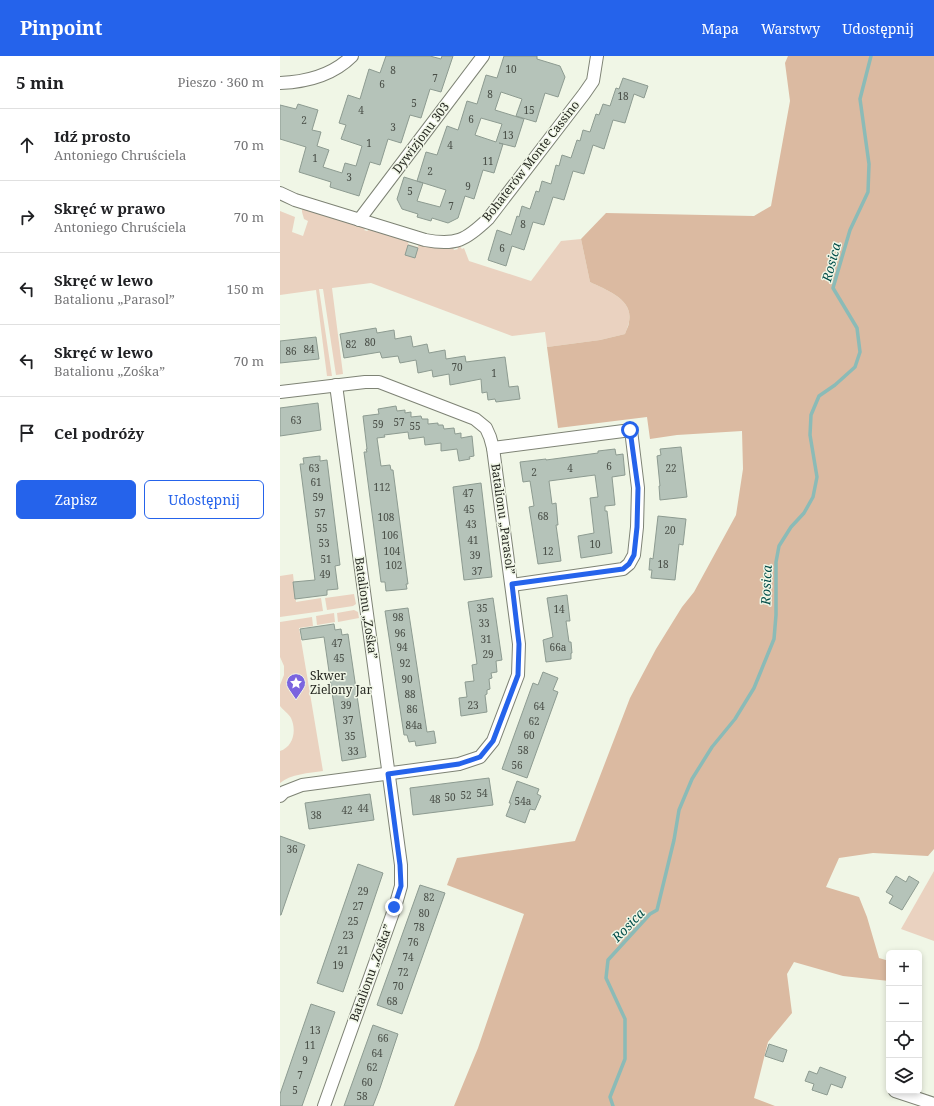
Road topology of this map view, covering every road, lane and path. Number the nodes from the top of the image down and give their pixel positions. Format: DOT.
graph roads {
  1 [pos="352,56"];
  2 [pos="483,56"];
  3 [pos="593,57"];
  4 [pos="280,84"];
  5 [pos="280,193"];
  6 [pos="359,220"];
  7 [pos="336,385"];
  8 [pos="280,392"];
  9 [pos="493,448"];
  10 [pos="512,584"];
  11 [pos="388,774"];
  12 [pos="280,796"];
  13 [pos="905,1094"];
  14 [pos="934,1104"];
  15 [pos="324,1106"];
  1 -- 4 [label="street"];
  2 -- 6 [label="street, Dywizjonu 303"];
  3 -- 6 [label="street, Bohaterów Monte Cassino"];
  5 -- 6 [label="street, Bohaterów Monte Cassino"];
  7 -- 8 [label="street, Batalionu „Parasol”"];
  7 -- 9 [label="street, Batalionu „Parasol”"];
  7 -- 11 [label="street, Batalionu „Zośka”"];
  9 -- 10 [label="street, Batalionu „Parasol”"];
  9 -- 10 [label="street"];
  10 -- 11 [label="street, Batalionu „Parasol”"];
  11 -- 12 [label="street, Batalionu „Parasol”"];
  11 -- 15 [label="street, Batalionu „Zośka”"];
  13 -- 14 [label="street"];
}
